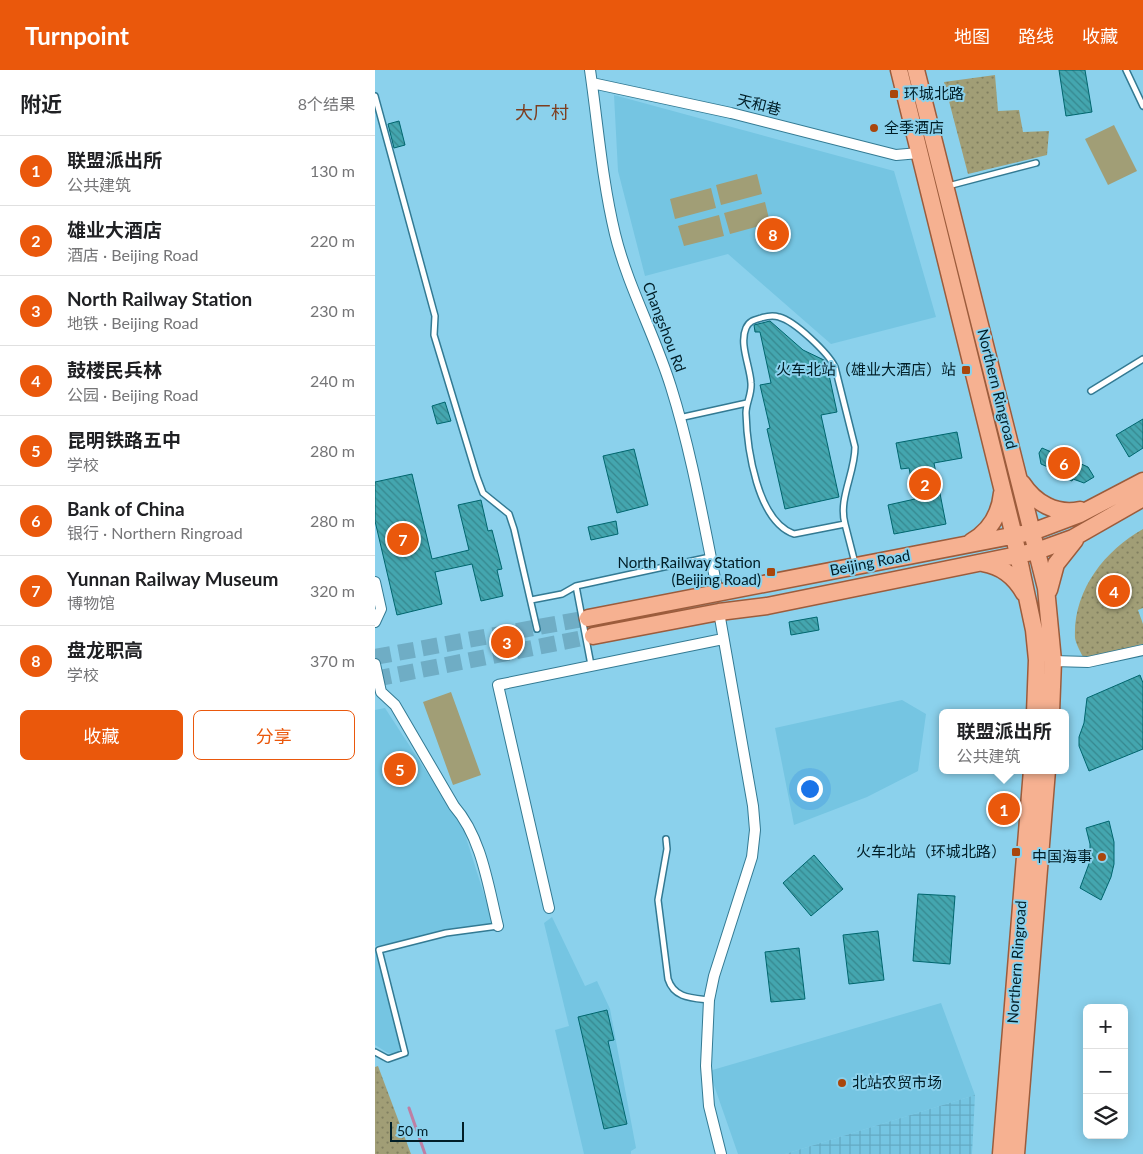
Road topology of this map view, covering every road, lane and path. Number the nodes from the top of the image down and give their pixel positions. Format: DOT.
graph roads {
  1 [pos="590,70"];
  2 [pos="899,70"];
  3 [pos="916,70"];
  4 [pos="1125,70"];
  5 [pos="592,82"];
  6 [pos="375,96"];
  7 [pos="1143,106"];
  8 [pos="919,153"];
  9 [pos="1036,163"];
  10 [pos="945,186"];
  11 [pos="1143,359"];
  12 [pos="1091,391"];
  13 [pos="747,403"];
  14 [pos="679,418"];
  15 [pos="1019,475"];
  16 [pos="1143,481"];
  17 [pos="1001,486"];
  18 [pos="1143,498"];
  19 [pos="1092,508"];
  20 [pos="845,524"];
  21 [pos="1090,529"];
  22 [pos="1032,532"];
  23 [pos="1014,536"];
  24 [pos="966,544"];
  25 [pos="1037,551"];
  26 [pos="1018,555"];
  27 [pos="711,557"];
  28 [pos="976,562"];
  29 [pos="856,566"];
  30 [pos="375,582"];
  31 [pos="576,586"];
  32 [pos="718,593"];
  33 [pos="1027,598"];
  34 [pos="531,600"];
  35 [pos="1049,607"];
  36 [pos="719,612"];
  37 [pos="589,618"];
  38 [pos="375,622"];
  39 [pos="537,628"];
  40 [pos="593,636"];
  41 [pos="723,639"];
  42 [pos="1143,650"];
  43 [pos="1053,661"];
  44 [pos="375,664"];
  45 [pos="591,665"];
  46 [pos="1035,709"];
  47 [pos="1051,709"];
  48 [pos="1032,774"];
  49 [pos="1047,774"];
  50 [pos="666,839"];
  51 [pos="549,908"];
  52 [pos="498,926"];
  53 [pos="709,1000"];
  54 [pos="375,1052"];
  55 [pos="721,1154"];
  56 [pos="1001,1154"];
  57 [pos="1016,1154"];
  1 -- 5 [label="street, Changshou Rd"];
  2 -- 8 [label="main road, Northern Ringroad"];
  3 -- 10 [label="main road, Northern Ringroad"];
  4 -- 7 [label="lane"];
  5 -- 8 [label="street, 天和巷"];
  5 -- 14 [label="street, Changshou Rd"];
  6 -- 34 [label="lane"];
  8 -- 17 [label="main road, Northern Ringroad"];
  9 -- 10 [label="lane"];
  10 -- 15 [label="main road, Northern Ringroad"];
  11 -- 12 [label="lane"];
  13 -- 14 [label="lane"];
  13 -- 20 [label="lane"];
  13 -- 20 [label="lane"];
  14 -- 27 [label="street, Changshou Rd"];
  15 -- 19 [label="main road"];
  15 -- 22 [label="main road, Northern Ringroad"];
  16 -- 19 [label="main road, Beijing Road"];
  17 -- 23 [label="main road, Northern Ringroad"];
  17 -- 24 [label="main road"];
  18 -- 21 [label="main road, Beijing Road"];
  19 -- 22 [label="main road, Beijing Road"];
  20 -- 29 [label="lane"];
  21 -- 25 [label="main road, Beijing Road"];
  21 -- 35 [label="main road"];
  22 -- 23 [label="main road, Beijing Road"];
  22 -- 25 [label="main road, Northern Ringroad"];
  23 -- 24 [label="main road, Beijing Road"];
  23 -- 26 [label="main road, Northern Ringroad"];
  24 -- 29 [label="main road, Beijing Road"];
  25 -- 26 [label="main road, Beijing Road"];
  25 -- 35 [label="main road, Northern Ringroad"];
  26 -- 28 [label="main road, Beijing Road"];
  26 -- 33 [label="main road, Northern Ringroad"];
  27 -- 31 [label="lane"];
  27 -- 32 [label="street, Changshou Rd"];
  28 -- 33 [label="main road"];
  28 -- 36 [label="main road, Beijing Road"];
  29 -- 32 [label="main road, Beijing Road"];
  30 -- 38 [label="street"];
  31 -- 34 [label="lane"];
  31 -- 45 [label="lane"];
  32 -- 37 [label="main road, Beijing Road"];
  33 -- 46 [label="main road, Northern Ringroad"];
  34 -- 39 [label="lane"];
  35 -- 43 [label="main road, Northern Ringroad"];
  36 -- 40 [label="main road, Beijing Road"];
  36 -- 41 [label="street"];
  41 -- 45 [label="street"];
  41 -- 53 [label="street"];
  42 -- 43 [label="street"];
  43 -- 47 [label="main road, Northern Ringroad"];
  44 -- 52 [label="street"];
  45 -- 51 [label="street"];
  48 -- 56 [label="main road, Northern Ringroad"];
  49 -- 57 [label="main road, Northern Ringroad"];
  50 -- 53 [label="lane"];
  52 -- 54 [label="lane"];
  53 -- 55 [label="street"];
}
